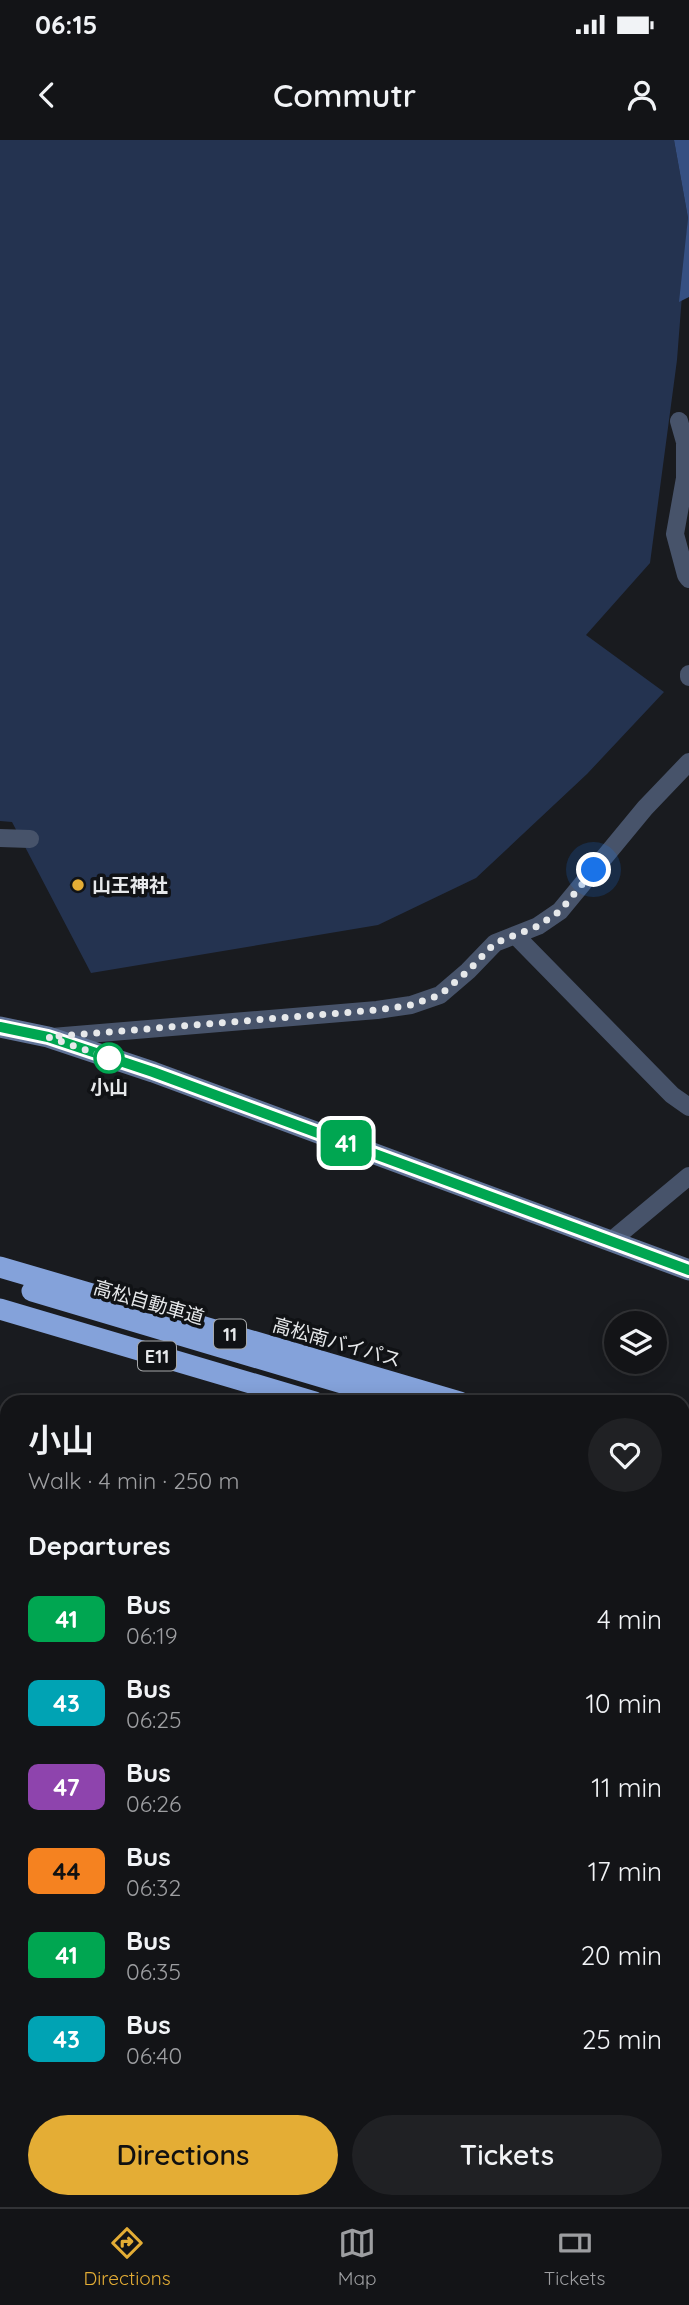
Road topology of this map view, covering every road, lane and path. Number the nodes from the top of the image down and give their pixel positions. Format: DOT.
graph roads {
  1 [pos="679,421"];
  2 [pos="689,579"];
  3 [pos="689,762"];
  4 [pos="0,838"];
  5 [pos="30,839"];
  6 [pos="515,935"];
  7 [pos="1,1027"];
  8 [pos="48,1037"];
  9 [pos="689,1107"];
  10 [pos="689,1177"];
  11 [pos="611,1241"];
  12 [pos="0,1267"];
  13 [pos="689,1270"];
  14 [pos="0,1282"];
  15 [pos="0,1309"];
  16 [pos="0,1323"];
  17 [pos="244,1395"];
  18 [pos="291,1395"];
  19 [pos="382,1395"];
  20 [pos="436,1395"];
  1 -- 2 [label="street"];
  3 -- 6 [label="street"];
  4 -- 5 [label="street"];
  6 -- 8 [label="street"];
  6 -- 9 [label="street"];
  7 -- 8 [label="main road"];
  8 -- 11 [label="main road"];
  10 -- 11 [label="street"];
  11 -- 13 [label="main road"];
  12 -- 20 [label="highway, 高松南バイパス / 11"];
  14 -- 19 [label="highway, 高松自動車道 / E11"];
  15 -- 18 [label="highway, E11"];
  16 -- 17 [label="highway"];
}
